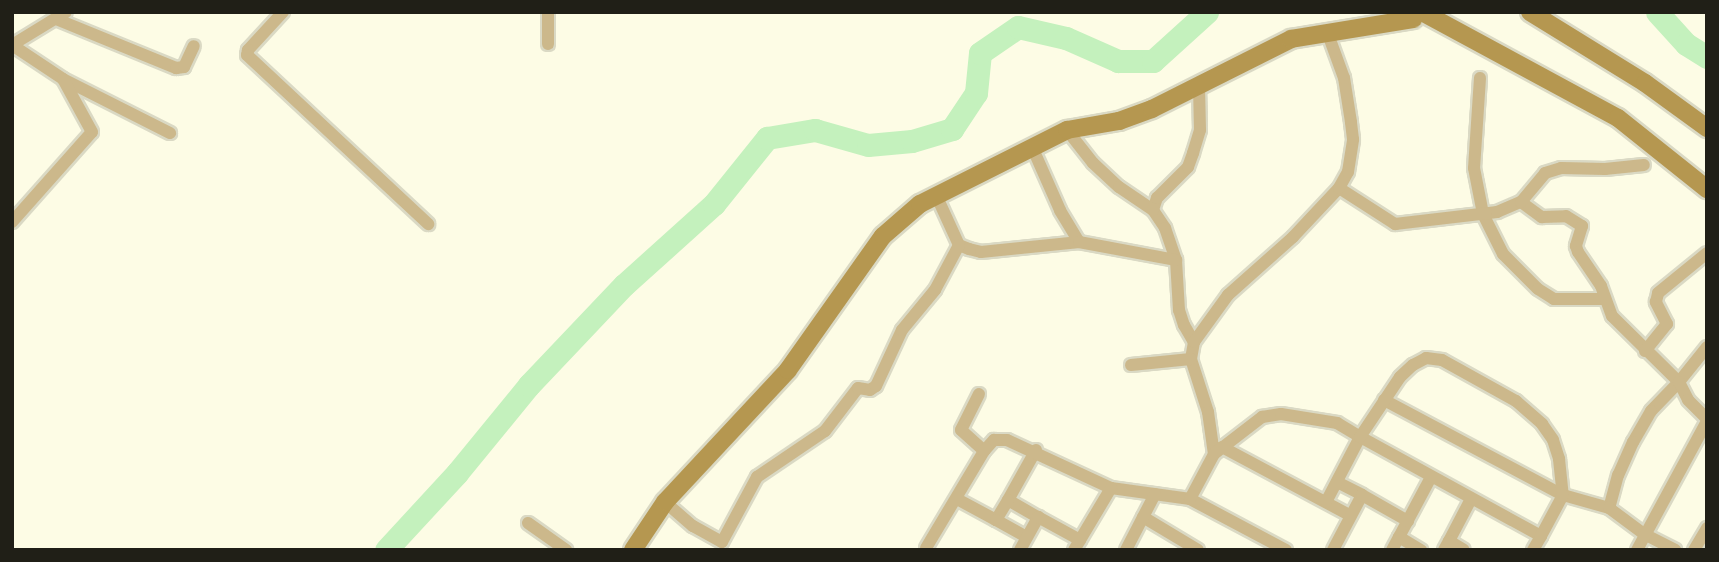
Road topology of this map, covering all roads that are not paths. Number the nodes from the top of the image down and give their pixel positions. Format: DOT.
graph roads {
  1 [pos="283,12"];
  2 [pos="548,12"];
  3 [pos="1530,12"];
  4 [pos="61,15"];
  5 [pos="1418,16"];
  6 [pos="1328,34"];
  7 [pos="548,44"];
  8 [pos="12,45"];
  9 [pos="194,46"];
  10 [pos="1480,78"];
  11 [pos="63,79"];
  12 [pos="1199,86"];
  13 [pos="1707,128"];
  14 [pos="1066,130"];
  15 [pos="170,133"];
  16 [pos="1033,149"];
  17 [pos="1644,165"];
  18 [pos="1339,188"];
  19 [pos="1707,189"];
  20 [pos="937,197"];
  21 [pos="1521,202"];
  22 [pos="1153,210"];
  23 [pos="1483,214"];
  24 [pos="12,222"];
  25 [pos="428,224"];
  26 [pos="1079,242"];
  27 [pos="959,245"];
  28 [pos="1707,253"];
  29 [pos="1175,260"];
  30 [pos="1604,299"];
  31 [pos="1194,342"];
  32 [pos="1707,347"];
  33 [pos="1645,351"];
  34 [pos="1191,359"];
  35 [pos="1131,365"];
  36 [pos="1679,382"];
  37 [pos="979,394"];
  38 [pos="1384,400"];
  39 [pos="1707,420"];
  40 [pos="1360,437"];
  41 [pos="1036,450"];
  42 [pos="1218,451"];
  43 [pos="984,452"];
  44 [pos="1431,477"];
  45 [pos="1337,482"];
  46 [pos="1111,488"];
  47 [pos="1155,494"];
  48 [pos="1362,495"];
  49 [pos="1563,495"];
  50 [pos="957,499"];
  51 [pos="1190,499"];
  52 [pos="1471,499"];
  53 [pos="1009,500"];
  54 [pos="665,502"];
  55 [pos="1326,502"];
  56 [pos="1609,508"];
  57 [pos="1351,516"];
  58 [pos="1038,517"];
  59 [pos="1143,517"];
  60 [pos="996,520"];
  61 [pos="1408,521"];
  62 [pos="528,523"];
  63 [pos="1707,528"];
  64 [pos="1644,534"];
  65 [pos="1541,536"];
  66 [pos="1027,537"];
  67 [pos="1399,537"];
  68 [pos="1077,545"];
  69 [pos="1447,545"];
  70 [pos="721,546"];
  71 [pos="1699,547"];
  72 [pos="926,549"];
  73 [pos="566,550"];
  74 [pos="633,550"];
  75 [pos="1020,550"];
  76 [pos="1126,550"];
  77 [pos="1198,550"];
  78 [pos="1286,550"];
  79 [pos="1332,550"];
  80 [pos="1392,550"];
  81 [pos="1421,550"];
  82 [pos="1464,550"];
  83 [pos="1533,550"];
  84 [pos="1637,550"];
  85 [pos="1675,550"];
  1 -- 25 [label="street"];
  2 -- 7 [label="street"];
  3 -- 13 [label="street"];
  4 -- 8 [label="street"];
  4 -- 9 [label="street"];
  5 -- 6 [label="street"];
  5 -- 19 [label="street"];
  6 -- 12 [label="street"];
  6 -- 18 [label="street"];
  8 -- 11 [label="street"];
  10 -- 23 [label="street"];
  11 -- 15 [label="street"];
  11 -- 24 [label="street"];
  12 -- 14 [label="street"];
  12 -- 22 [label="street"];
  14 -- 16 [label="street"];
  14 -- 22 [label="street"];
  16 -- 20 [label="street"];
  16 -- 26 [label="street"];
  17 -- 21 [label="street"];
  18 -- 23 [label="street"];
  18 -- 31 [label="street"];
  20 -- 27 [label="street"];
  20 -- 54 [label="street"];
  21 -- 23 [label="street"];
  21 -- 30 [label="street"];
  22 -- 29 [label="street"];
  23 -- 30 [label="street"];
  26 -- 27 [label="street"];
  26 -- 29 [label="street"];
  27 -- 70 [label="street"];
  28 -- 33 [label="street"];
  29 -- 31 [label="street"];
  30 -- 33 [label="street"];
  31 -- 34 [label="street"];
  32 -- 36 [label="street"];
  33 -- 36 [label="street"];
  34 -- 35 [label="street"];
  34 -- 42 [label="street"];
  36 -- 39 [label="street"];
  36 -- 56 [label="street"];
  37 -- 43 [label="street"];
  38 -- 40 [label="street"];
  38 -- 49 [label="street"];
  38 -- 49 [label="street"];
  39 -- 64 [label="street"];
  40 -- 42 [label="street"];
  40 -- 44 [label="street"];
  40 -- 45 [label="street"];
  41 -- 43 [label="street"];
  41 -- 46 [label="street"];
  41 -- 53 [label="street"];
  42 -- 51 [label="street"];
  42 -- 55 [label="street"];
  43 -- 50 [label="street"];
  44 -- 52 [label="street"];
  44 -- 61 [label="street"];
  45 -- 48 [label="street"];
  45 -- 55 [label="street"];
  46 -- 47 [label="street"];
  46 -- 68 [label="street"];
  47 -- 51 [label="street"];
  47 -- 59 [label="street"];
  48 -- 57 [label="street"];
  48 -- 61 [label="street"];
  49 -- 56 [label="street"];
  49 -- 65 [label="street"];
  50 -- 60 [label="street"];
  50 -- 72 [label="street"];
  51 -- 78 [label="street"];
  52 -- 65 [label="street"];
  52 -- 69 [label="street"];
  53 -- 58 [label="street"];
  53 -- 60 [label="street"];
  54 -- 70 [label="street"];
  54 -- 74 [label="street"];
  55 -- 57 [label="street"];
  56 -- 64 [label="street"];
  57 -- 79 [label="street"];
  58 -- 66 [label="street"];
  58 -- 68 [label="street"];
  59 -- 76 [label="street"];
  59 -- 77 [label="street"];
  60 -- 66 [label="street"];
  61 -- 67 [label="street"];
  62 -- 73 [label="street"];
  63 -- 71 [label="street"];
  64 -- 84 [label="street"];
  64 -- 85 [label="street"];
  65 -- 83 [label="street"];
  66 -- 75 [label="street"];
  67 -- 80 [label="street"];
  67 -- 81 [label="street"];
  69 -- 82 [label="street"];
}
